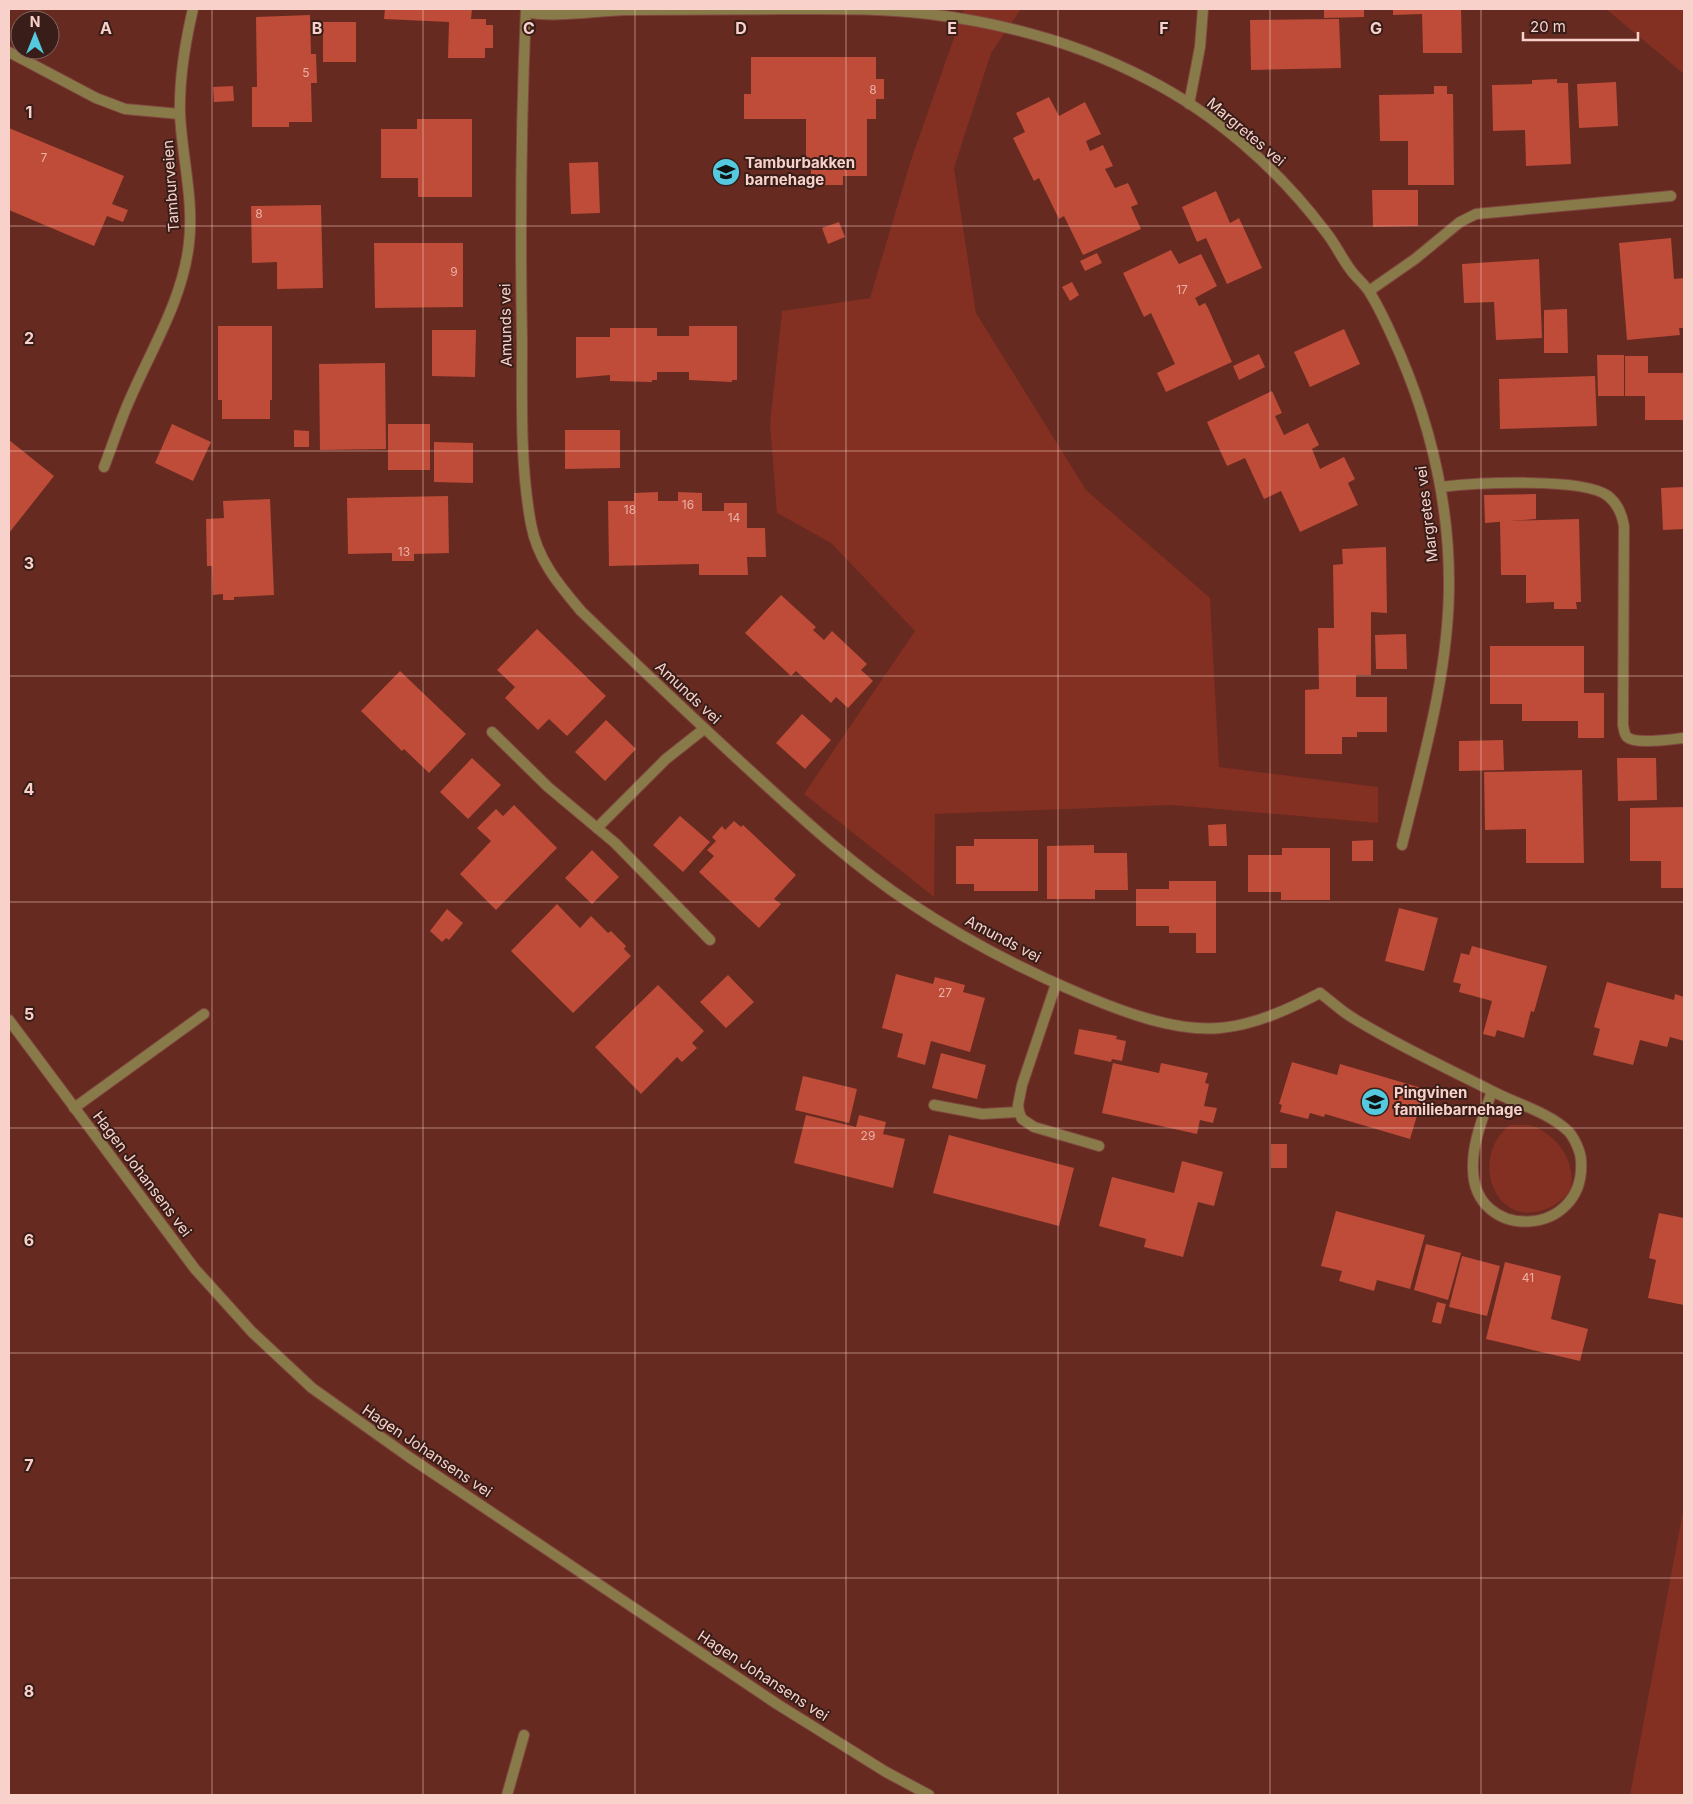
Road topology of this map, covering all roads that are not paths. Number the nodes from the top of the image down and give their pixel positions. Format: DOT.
graph roads {
  1 [pos="193,9"];
  2 [pos="725,9"];
  3 [pos="1203,9"];
  4 [pos="526,10"];
  5 [pos="9,52"];
  6 [pos="1189,104"];
  7 [pos="180,114"];
  8 [pos="1671,196"];
  9 [pos="1369,291"];
  10 [pos="104,467"];
  11 [pos="1441,486"];
  12 [pos="704,729"];
  13 [pos="492,732"];
  14 [pos="1684,738"];
  15 [pos="598,828"];
  16 [pos="1402,845"];
  17 [pos="710,940"];
  18 [pos="1056,984"];
  19 [pos="204,1014"];
  20 [pos="9,1020"];
  21 [pos="1492,1091"];
  22 [pos="934,1105"];
  23 [pos="74,1108"];
  24 [pos="1019,1112"];
  25 [pos="1099,1146"];
  26 [pos="524,1735"];
  27 [pos="507,1795"];
  28 [pos="929,1795"];
  1 -- 7 [label="street, Tamburveien"];
  2 -- 4 [label="street, Margretes vei"];
  2 -- 6 [label="street, Margretes vei"];
  3 -- 6 [label="street"];
  4 -- 12 [label="street, Amunds vei"];
  5 -- 7 [label="street"];
  6 -- 9 [label="street, Margretes vei"];
  7 -- 10 [label="street, Tamburveien"];
  8 -- 9 [label="street"];
  9 -- 11 [label="street, Margretes vei"];
  11 -- 14 [label="street"];
  11 -- 16 [label="street, Margretes vei"];
  12 -- 15 [label="street"];
  12 -- 18 [label="street, Amunds vei"];
  13 -- 15 [label="street"];
  15 -- 17 [label="street"];
  18 -- 21 [label="street, Amunds vei"];
  18 -- 24 [label="street"];
  19 -- 23 [label="street"];
  20 -- 23 [label="street, Hagen Johansens vei"];
  21 -- 21 [label="street"];
  22 -- 24 [label="street"];
  23 -- 28 [label="street, Hagen Johansens vei"];
  24 -- 25 [label="street"];
  26 -- 27 [label="street"];
}
